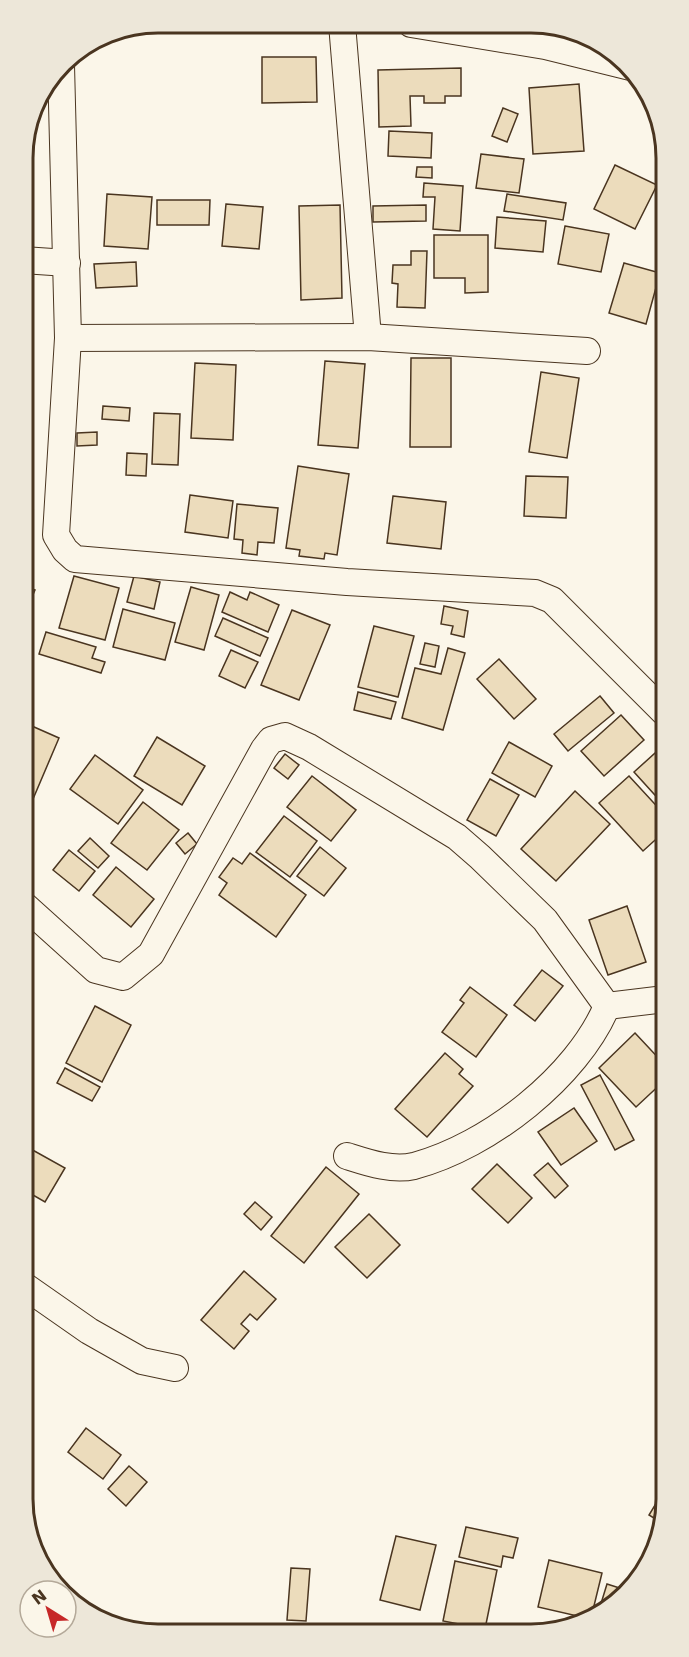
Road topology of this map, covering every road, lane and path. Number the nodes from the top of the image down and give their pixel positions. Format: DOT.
graph roads {
  1 [pos="343,33"];
  2 [pos="521,33"];
  3 [pos="546,35"];
  4 [pos="605,57"];
  5 [pos="61,79"];
  6 [pos="33,261"];
  7 [pos="67,263"];
  8 [pos="368,337"];
  9 [pos="68,338"];
  10 [pos="587,351"];
  11 [pos="656,704"];
  12 [pos="33,913"];
  13 [pos="656,1000"];
  14 [pos="607,1006"];
  15 [pos="347,1156"];
  16 [pos="33,1292"];
  17 [pos="175,1368"];
  1 -- 8 [label="street"];
  2 -- 3 [label="street"];
  3 -- 4 [label="street"];
  5 -- 7 [label="street"];
  6 -- 7 [label="street"];
  7 -- 9 [label="street"];
  8 -- 9 [label="street"];
  8 -- 10 [label="street"];
  9 -- 11 [label="street"];
  12 -- 14 [label="street"];
  13 -- 14 [label="street"];
  14 -- 15 [label="street"];
  16 -- 17 [label="street"];
}
